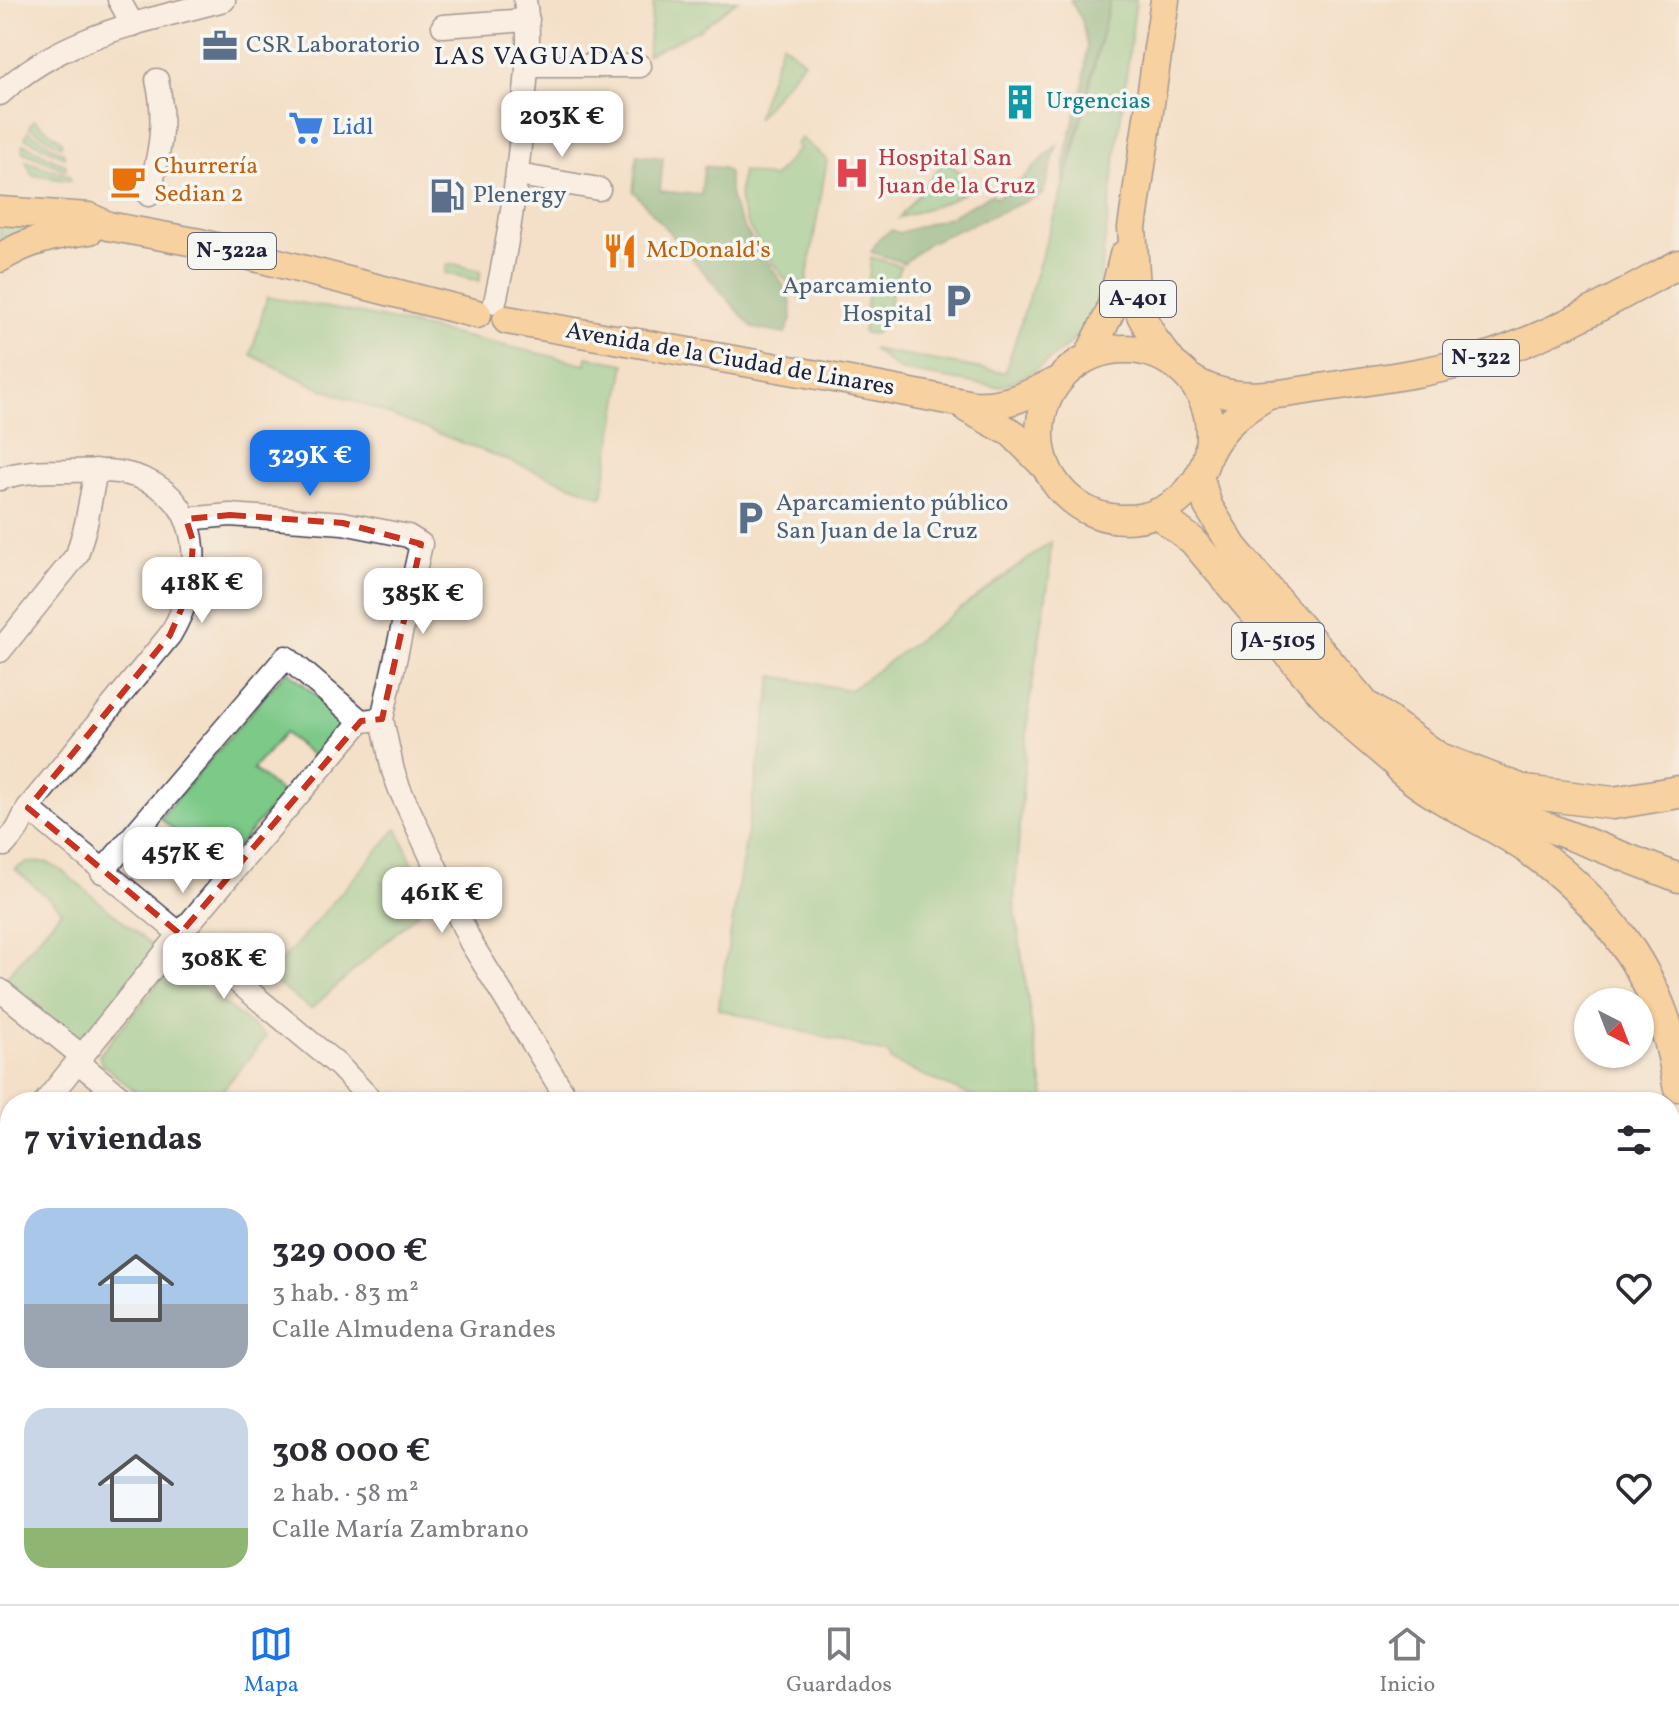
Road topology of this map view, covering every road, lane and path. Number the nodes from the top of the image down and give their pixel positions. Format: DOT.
graph roads {
  1 [pos="119,0"];
  2 [pos="224,0"];
  3 [pos="1165,0"];
  4 [pos="527,10"];
  5 [pos="133,25"];
  6 [pos="443,26"];
  7 [pos="527,66"];
  8 [pos="640,66"];
  9 [pos="157,80"];
  10 [pos="0,94"];
  11 [pos="518,175"];
  12 [pos="599,189"];
  13 [pos="149,195"];
  14 [pos="0,211"];
  15 [pos="108,226"];
  16 [pos="1132,228"];
  17 [pos="0,258"];
  18 [pos="1679,264"];
  19 [pos="493,312"];
  20 [pos="1089,356"];
  21 [pos="1181,370"];
  22 [pos="1059,380"];
  23 [pos="1265,397"];
  24 [pos="953,402"];
  25 [pos="1204,464"];
  26 [pos="1046,467"];
  27 [pos="96,470"];
  28 [pos="0,479"];
  29 [pos="1156,513"];
  30 [pos="186,519"];
  31 [pos="0,651"];
  32 [pos="1371,710"];
  33 [pos="371,720"];
  34 [pos="1401,768"];
  35 [pos="1679,792"];
  36 [pos="28,808"];
  37 [pos="1501,809"];
  38 [pos="56,834"];
  39 [pos="4,838"];
  40 [pos="102,872"];
  41 [pos="1679,878"];
  42 [pos="180,934"];
  43 [pos="0,990"];
  44 [pos="81,1060"];
  45 [pos="1679,1085"];
  46 [pos="54,1092"];
  47 [pos="116,1092"];
  48 [pos="364,1092"];
  49 [pos="563,1092"];
  1 -- 5 [label="street"];
  2 -- 5 [label="street"];
  3 -- 16 [label="main road, A-401"];
  4 -- 6 [label="street"];
  4 -- 7 [label="street"];
  5 -- 10 [label="street"];
  7 -- 8 [label="street"];
  7 -- 11 [label="street"];
  9 -- 13 [label="street"];
  11 -- 12 [label="street"];
  11 -- 19 [label="street"];
  14 -- 15 [label="main road, Avenida de la Ciudad de Linares / N-322a"];
  15 -- 17 [label="main road, Avenida de la Ciudad de Linares / N-322a"];
  15 -- 19 [label="main road, Avenida de la Ciudad de Linares / N-322a"];
  16 -- 20 [label="main road, A-401"];
  16 -- 21 [label="main road, A-401"];
  18 -- 23 [label="main road, N-322"];
  19 -- 24 [label="main road, Avenida de la Ciudad de Linares / N-322a"];
  20 -- 21 [label="main road"];
  20 -- 22 [label="main road"];
  21 -- 23 [label="main road"];
  21 -- 25 [label="main road"];
  22 -- 24 [label="main road, Avenida de la Ciudad de Linares / N-322a"];
  22 -- 26 [label="main road"];
  23 -- 25 [label="main road"];
  24 -- 26 [label="main road, Avenida de la Ciudad de Linares / N-322a"];
  25 -- 29 [label="main road"];
  25 -- 32 [label="main road, JA-5105"];
  26 -- 29 [label="main road"];
  27 -- 28 [label="street"];
  27 -- 30 [label="street"];
  27 -- 31 [label="street"];
  29 -- 34 [label="main road, JA-5105"];
  30 -- 33 [label="street"];
  30 -- 36 [label="street"];
  32 -- 35 [label="highway"];
  32 -- 37 [label="main road, JA-5105"];
  33 -- 40 [label="street"];
  33 -- 42 [label="street"];
  33 -- 49 [label="street"];
  34 -- 37 [label="main road, JA-5105"];
  34 -- 45 [label="highway"];
  36 -- 38 [label="street"];
  36 -- 39 [label="street"];
  37 -- 41 [label="main road, JA-5105"];
  38 -- 39 [label="street"];
  38 -- 40 [label="street"];
  40 -- 42 [label="street"];
  42 -- 44 [label="street"];
  42 -- 48 [label="street"];
  43 -- 44 [label="street"];
  44 -- 46 [label="street"];
  44 -- 47 [label="street"];
}
